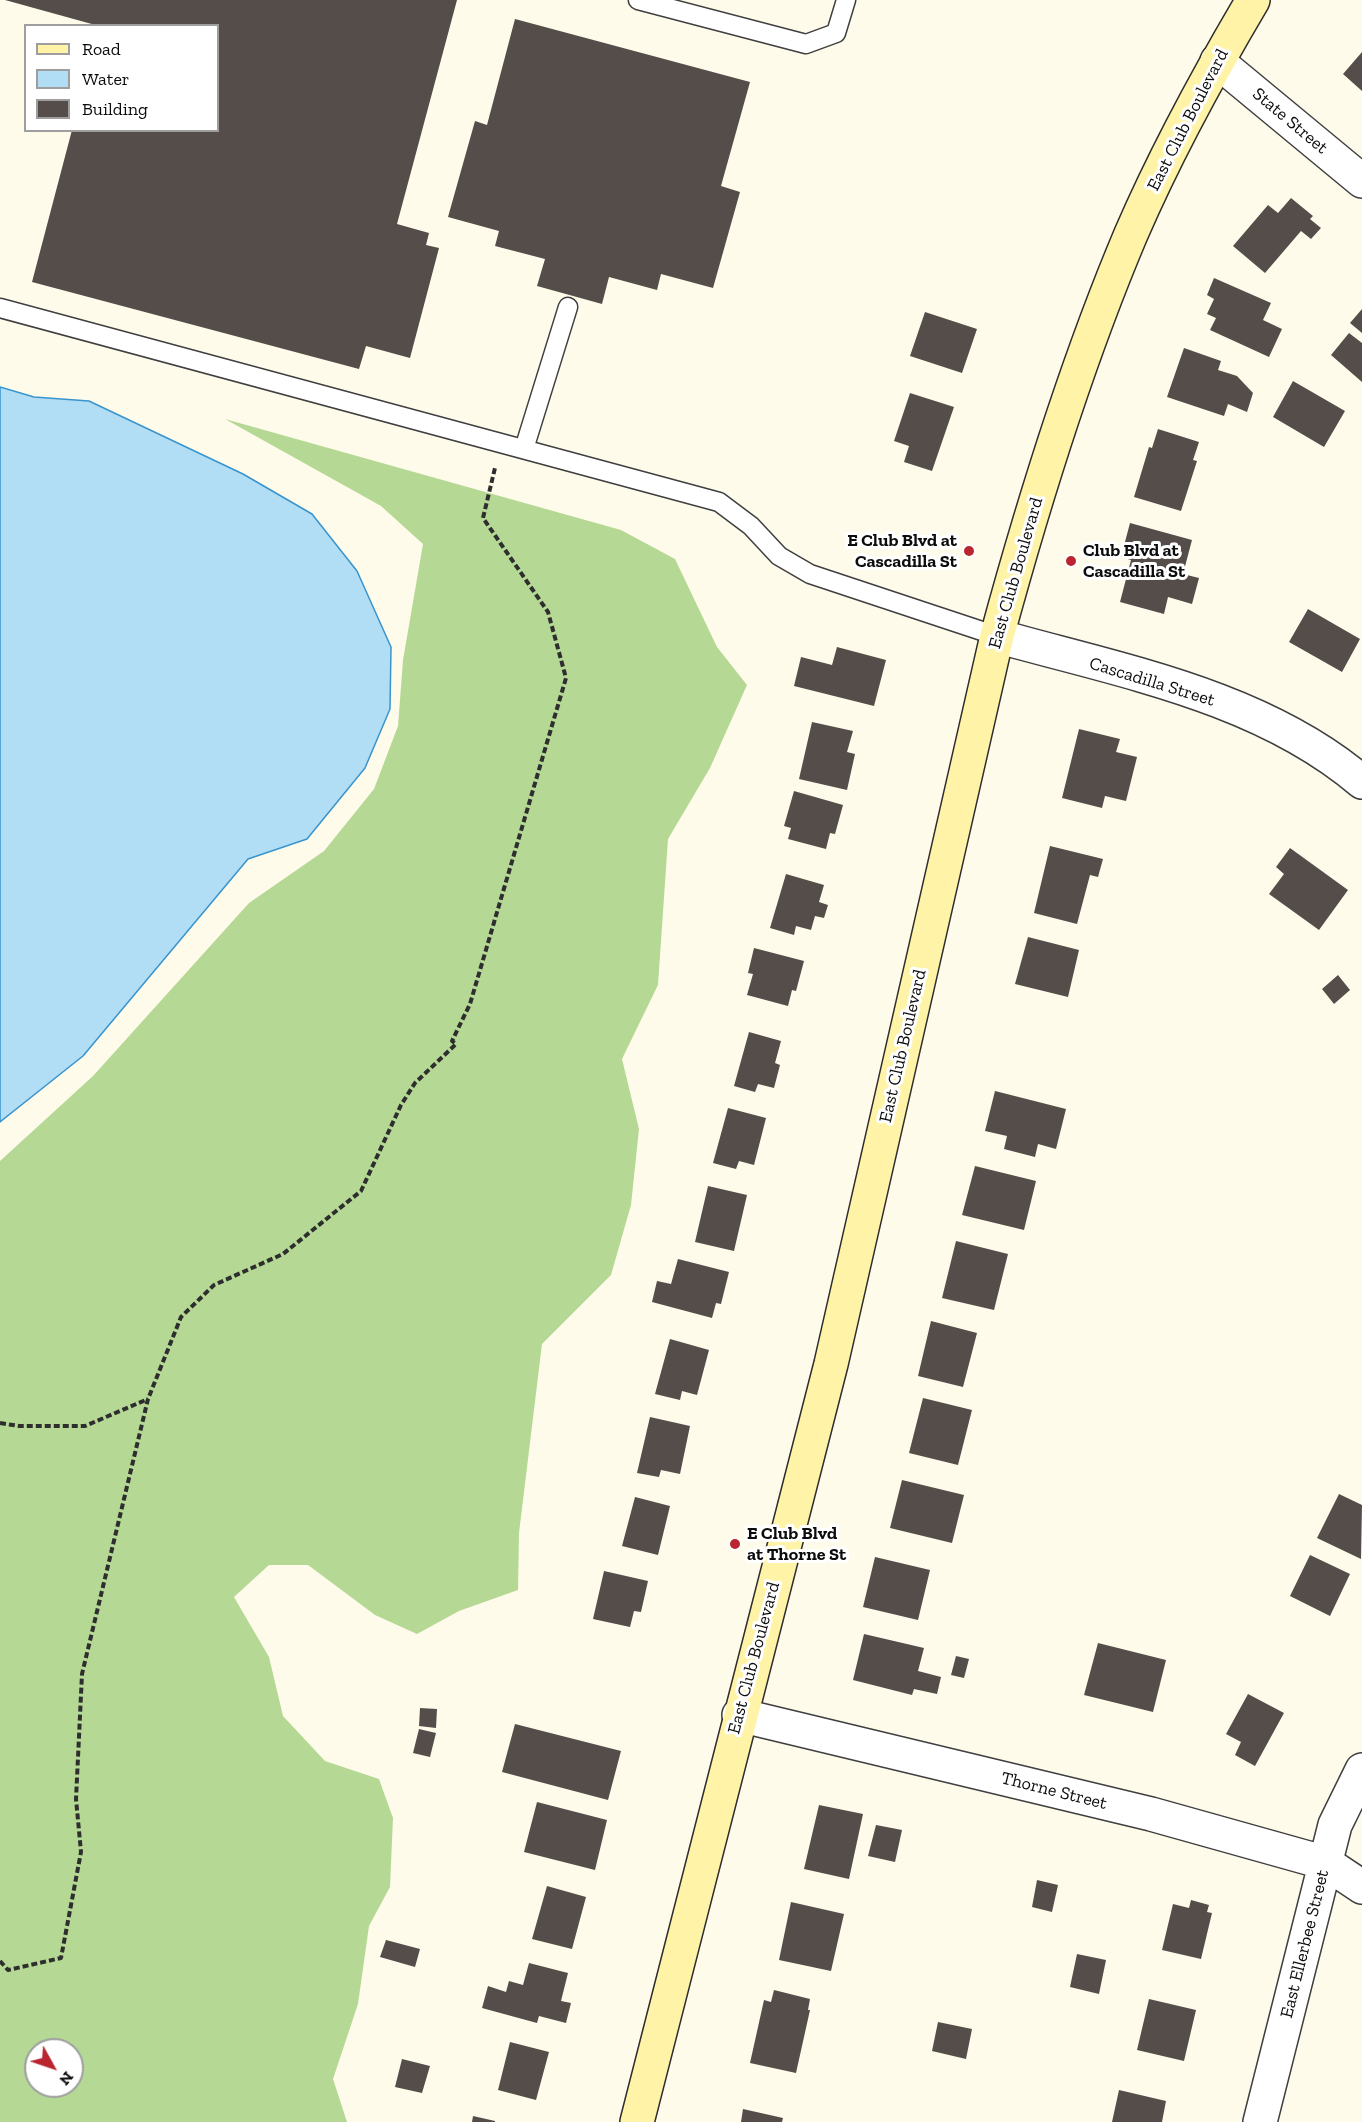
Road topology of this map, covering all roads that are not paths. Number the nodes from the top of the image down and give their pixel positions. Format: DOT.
graph roads {
  1 [pos="638,0"];
  2 [pos="846,0"];
  3 [pos="1253,0"];
  4 [pos="1217,61"];
  5 [pos="1362,181"];
  6 [pos="568,307"];
  7 [pos="0,308"];
  8 [pos="524,449"];
  9 [pos="996,636"];
  10 [pos="1362,782"];
  11 [pos="739,1715"];
  12 [pos="1362,1770"];
  13 [pos="1326,1863"];
  14 [pos="1362,1887"];
  15 [pos="638,2122"];
  16 [pos="1260,2122"];
  1 -- 2 [label="lane"];
  3 -- 4 [label="street, East Club Boulevard"];
  4 -- 5 [label="street, State Street"];
  4 -- 9 [label="street, East Club Boulevard"];
  6 -- 8 [label="lane"];
  7 -- 8 [label="lane"];
  8 -- 9 [label="lane"];
  9 -- 10 [label="street, Cascadilla Street"];
  9 -- 11 [label="street, East Club Boulevard"];
  11 -- 13 [label="street, Thorne Street"];
  11 -- 15 [label="street, East Club Boulevard"];
  12 -- 13 [label="street, East Ellerbee Street"];
  13 -- 14 [label="street, Thorne Street"];
  13 -- 16 [label="street, East Ellerbee Street"];
}
